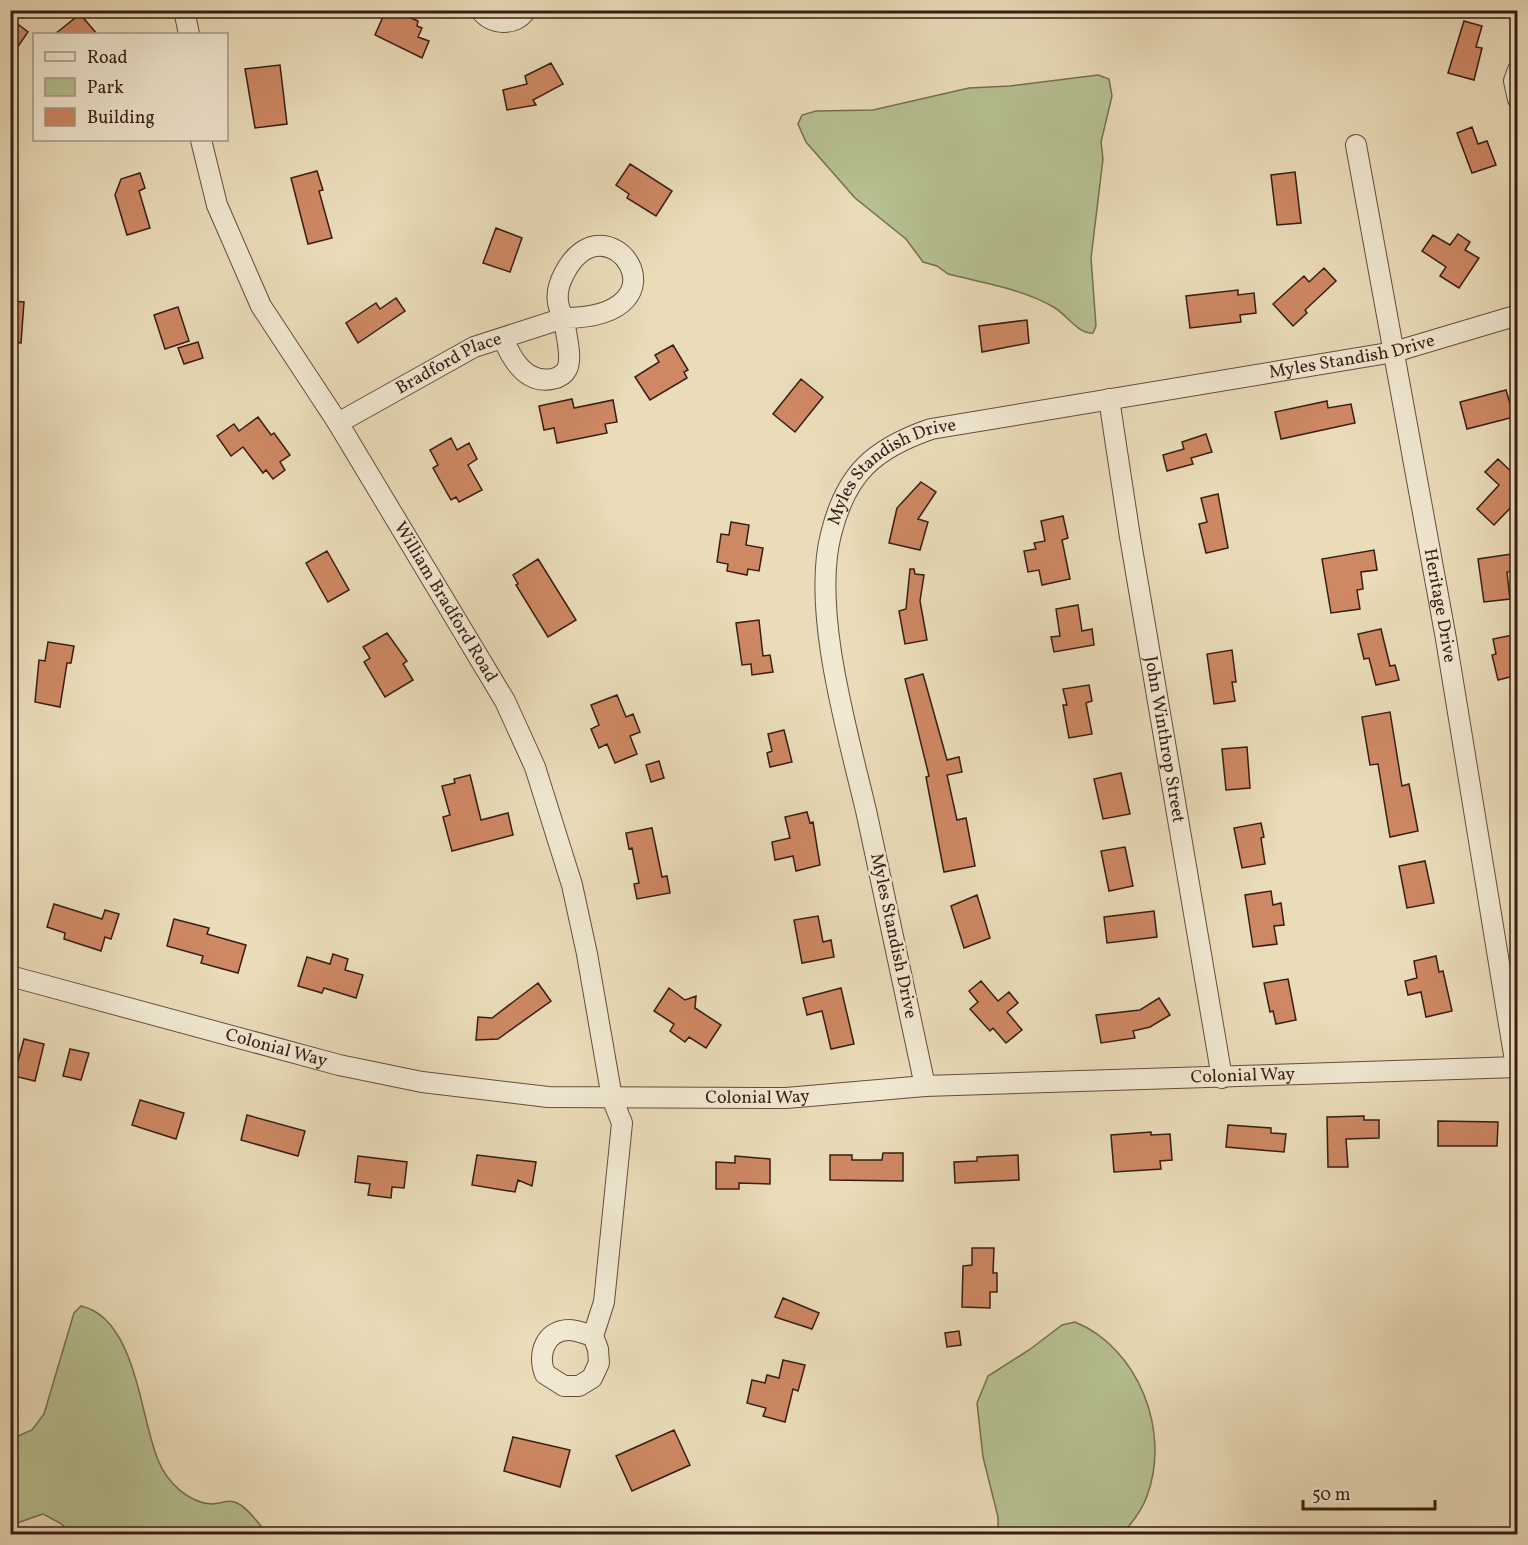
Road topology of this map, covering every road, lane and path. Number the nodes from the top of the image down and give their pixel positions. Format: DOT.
graph roads {
  1 [pos="184,10"];
  2 [pos="480,10"];
  3 [pos="526,10"];
  4 [pos="189,33"];
  5 [pos="1518,70"];
  6 [pos="1518,99"];
  7 [pos="201,141"];
  8 [pos="1356,146"];
  9 [pos="1518,315"];
  10 [pos="503,338"];
  11 [pos="1394,352"];
  12 [pos="1109,399"];
  13 [pos="338,423"];
  14 [pos="10,976"];
  15 [pos="1517,1067"];
  16 [pos="1222,1078"];
  17 [pos="925,1086"];
  18 [pos="612,1098"];
  19 [pos="593,1336"];
  1 -- 4 [label="street"];
  2 -- 3 [label="street"];
  5 -- 6 [label="street"];
  7 -- 13 [label="street, William Bradford Road"];
  8 -- 11 [label="street, Heritage Drive"];
  9 -- 11 [label="street, Myles Standish Drive"];
  10 -- 10 [label="street, Bradford Place"];
  10 -- 13 [label="street, Bradford Place"];
  11 -- 12 [label="street, Myles Standish Drive"];
  11 -- 15 [label="street, Heritage Drive"];
  12 -- 16 [label="street, John Winthrop Street"];
  12 -- 17 [label="street, Myles Standish Drive"];
  13 -- 18 [label="street, William Bradford Road"];
  14 -- 18 [label="street, Colonial Way"];
  15 -- 16 [label="street, Colonial Way"];
  16 -- 17 [label="street, Colonial Way"];
  17 -- 18 [label="street, Colonial Way"];
  18 -- 19 [label="street, William Bradford Road"];
}
